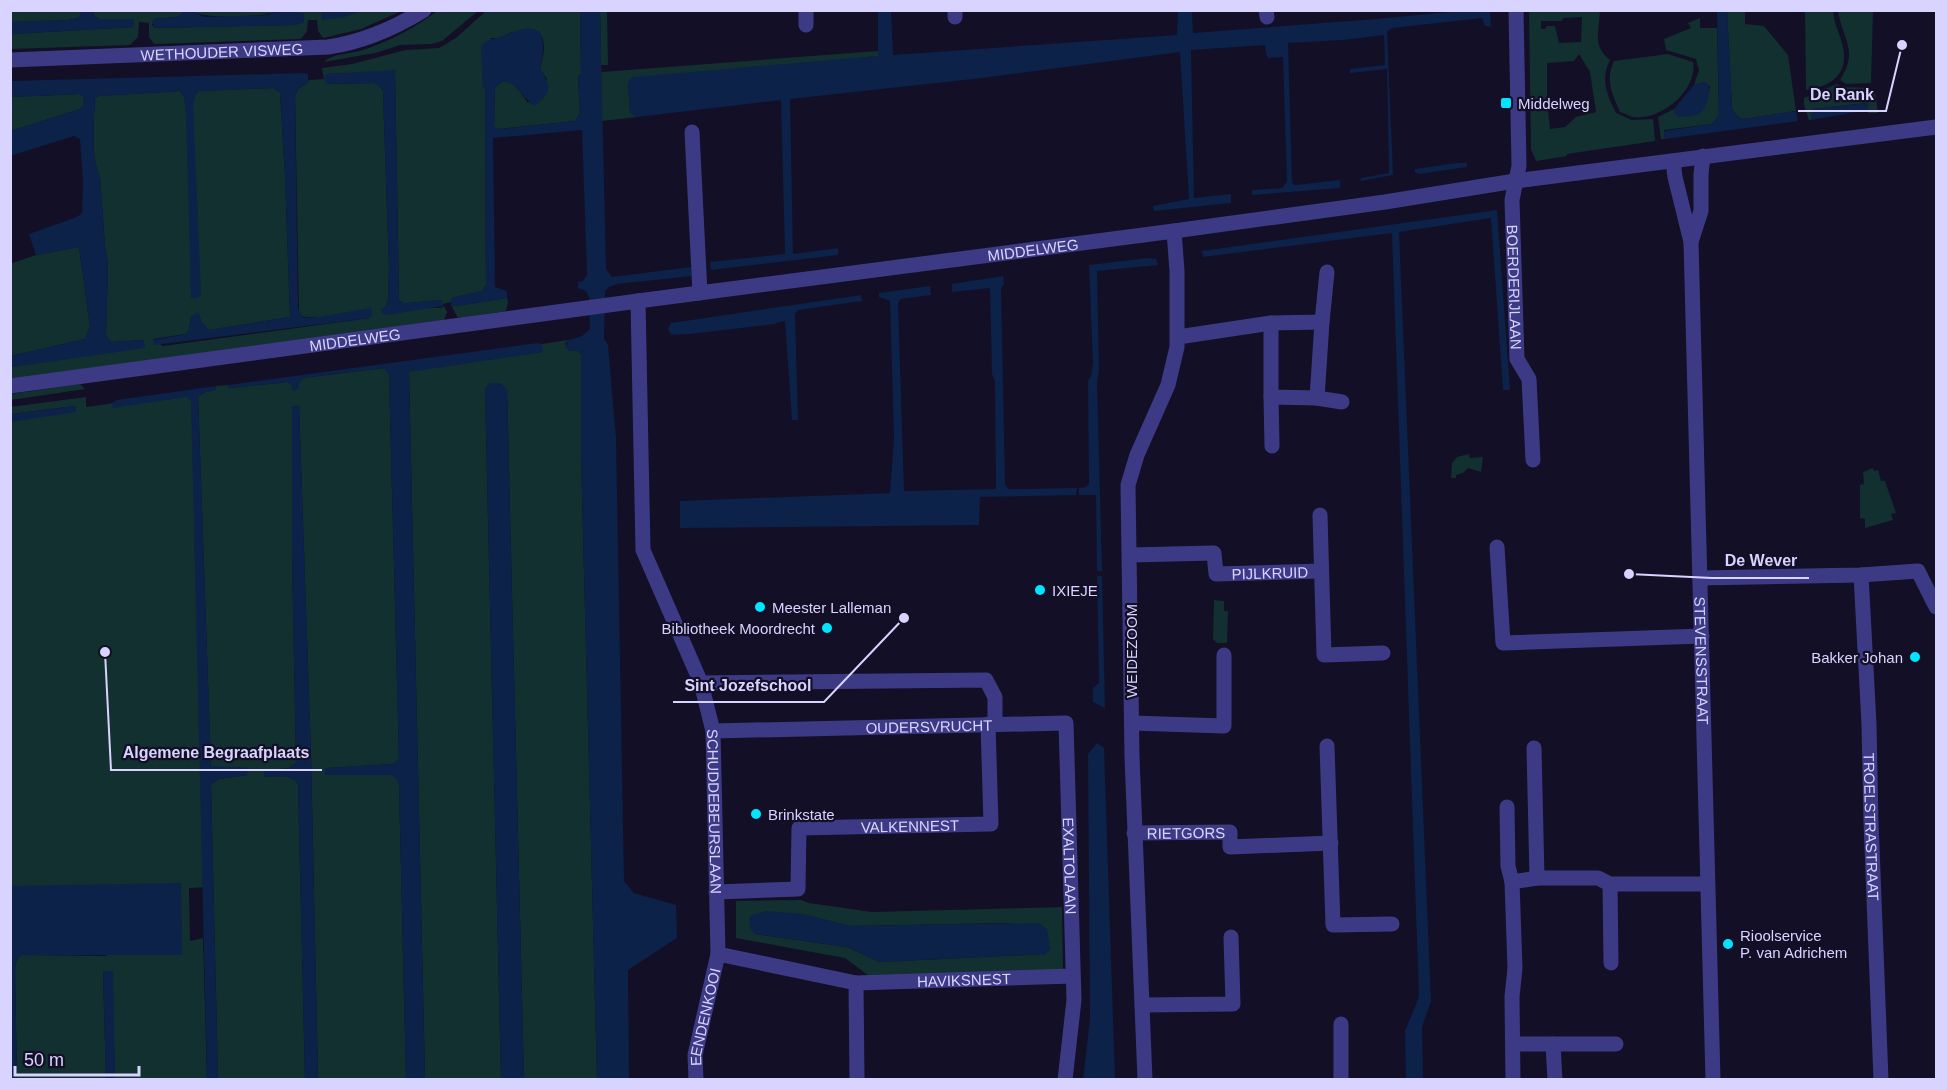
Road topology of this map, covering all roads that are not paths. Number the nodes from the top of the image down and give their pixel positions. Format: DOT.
graph roads {
  1 [pos="424,10"];
  2 [pos="1516,10"];
  3 [pos="10,60"];
  4 [pos="1936,127"];
  5 [pos="692,132"];
  6 [pos="1703,156"];
  7 [pos="1673,161"];
  8 [pos="1515,181"];
  9 [pos="1174,231"];
  10 [pos="1690,242"];
  11 [pos="1327,272"];
  12 [pos="700,293"];
  13 [pos="638,301"];
  14 [pos="1322,322"];
  15 [pos="1271,323"];
  16 [pos="1178,337"];
  17 [pos="10,386"];
  18 [pos="1271,397"];
  19 [pos="1317,399"];
  20 [pos="1341,402"];
  21 [pos="1272,446"];
  22 [pos="1533,460"];
  23 [pos="1320,515"];
  24 [pos="1497,547"];
  25 [pos="1130,555"];
  26 [pos="1322,571"];
  27 [pos="1861,575"];
  28 [pos="1700,578"];
  29 [pos="1936,607"];
  30 [pos="1702,636"];
  31 [pos="1383,653"];
  32 [pos="1224,655"];
  33 [pos="700,683"];
  34 [pos="1132,723"];
  35 [pos="992,724"];
  36 [pos="713,731"];
  37 [pos="1534,748"];
  38 [pos="1328,753"];
  39 [pos="1507,807"];
  40 [pos="1134,833"];
  41 [pos="1331,843"];
  42 [pos="1537,878"];
  43 [pos="1512,882"];
  44 [pos="1610,884"];
  45 [pos="1707,884"];
  46 [pos="716,892"];
  47 [pos="1392,924"];
  48 [pos="1231,937"];
  49 [pos="718,954"];
  50 [pos="1611,963"];
  51 [pos="1073,976"];
  52 [pos="856,983"];
  53 [pos="1142,1005"];
  54 [pos="1341,1024"];
  55 [pos="1514,1044"];
  56 [pos="1553,1044"];
  57 [pos="1616,1044"];
  58 [pos="696,1080"];
  59 [pos="856,1080"];
  60 [pos="1065,1080"];
  61 [pos="1145,1080"];
  62 [pos="1341,1080"];
  63 [pos="1513,1080"];
  64 [pos="1555,1080"];
  65 [pos="1713,1080"];
  66 [pos="1881,1080"];
  1 -- 3 [label="street, WETHOUDER VISWEG"];
  2 -- 8 [label="street, BOERDERIJLAAN"];
  4 -- 6 [label="street, MIDDELWEG"];
  5 -- 12 [label="street"];
  6 -- 7 [label="street, MIDDELWEG"];
  6 -- 10 [label="street, STEVENSSTRAAT"];
  7 -- 8 [label="street, MIDDELWEG"];
  7 -- 10 [label="street, STEVENSSTRAAT"];
  8 -- 9 [label="street, MIDDELWEG"];
  8 -- 22 [label="street, BOERDERIJLAAN"];
  9 -- 12 [label="street, MIDDELWEG"];
  9 -- 16 [label="street, WEIDEZOOM"];
  10 -- 28 [label="street, STEVENSSTRAAT"];
  11 -- 14 [label="street"];
  12 -- 13 [label="street, MIDDELWEG"];
  13 -- 17 [label="street, MIDDELWEG"];
  13 -- 33 [label="street, SCHUDDEBEURSLAAN"];
  14 -- 15 [label="street"];
  14 -- 19 [label="street"];
  15 -- 16 [label="street"];
  15 -- 18 [label="street"];
  16 -- 25 [label="street, WEIDEZOOM"];
  18 -- 19 [label="street"];
  18 -- 21 [label="street"];
  19 -- 20 [label="street"];
  23 -- 26 [label="street, PIJLKRUID"];
  24 -- 30 [label="street"];
  25 -- 26 [label="street, PIJLKRUID"];
  25 -- 34 [label="street, WEIDEZOOM"];
  26 -- 31 [label="street, PIJLKRUID"];
  27 -- 28 [label="street"];
  27 -- 29 [label="street"];
  27 -- 66 [label="street, TROELSTRASTRAAT"];
  28 -- 30 [label="street, STEVENSSTRAAT"];
  30 -- 45 [label="street, STEVENSSTRAAT"];
  32 -- 34 [label="street"];
  33 -- 35 [label="street, OUDERSVRUCHT"];
  33 -- 36 [label="street, SCHUDDEBEURSLAAN"];
  34 -- 40 [label="street, WEIDEZOOM"];
  35 -- 36 [label="street, OUDERSVRUCHT"];
  35 -- 46 [label="street, VALKENNEST"];
  35 -- 51 [label="street, EXALTOLAAN"];
  36 -- 46 [label="street, SCHUDDEBEURSLAAN"];
  37 -- 42 [label="street"];
  38 -- 41 [label="street"];
  39 -- 43 [label="street"];
  40 -- 41 [label="street, RIETGORS"];
  40 -- 53 [label="street, WEIDEZOOM"];
  41 -- 47 [label="street"];
  42 -- 43 [label="street"];
  42 -- 44 [label="street"];
  43 -- 55 [label="street"];
  44 -- 45 [label="street"];
  44 -- 50 [label="street"];
  45 -- 65 [label="street, STEVENSSTRAAT"];
  46 -- 49 [label="street, SCHUDDEBEURSLAAN"];
  48 -- 53 [label="street"];
  49 -- 52 [label="street"];
  49 -- 58 [label="street, EENDENKOOI"];
  51 -- 52 [label="street, HAVIKSNEST"];
  51 -- 60 [label="street, EXALTOLAAN"];
  52 -- 59 [label="street"];
  53 -- 61 [label="street, WEIDEZOOM"];
  54 -- 62 [label="street"];
  55 -- 56 [label="street"];
  55 -- 63 [label="street"];
  56 -- 57 [label="street"];
  56 -- 64 [label="street"];
}
